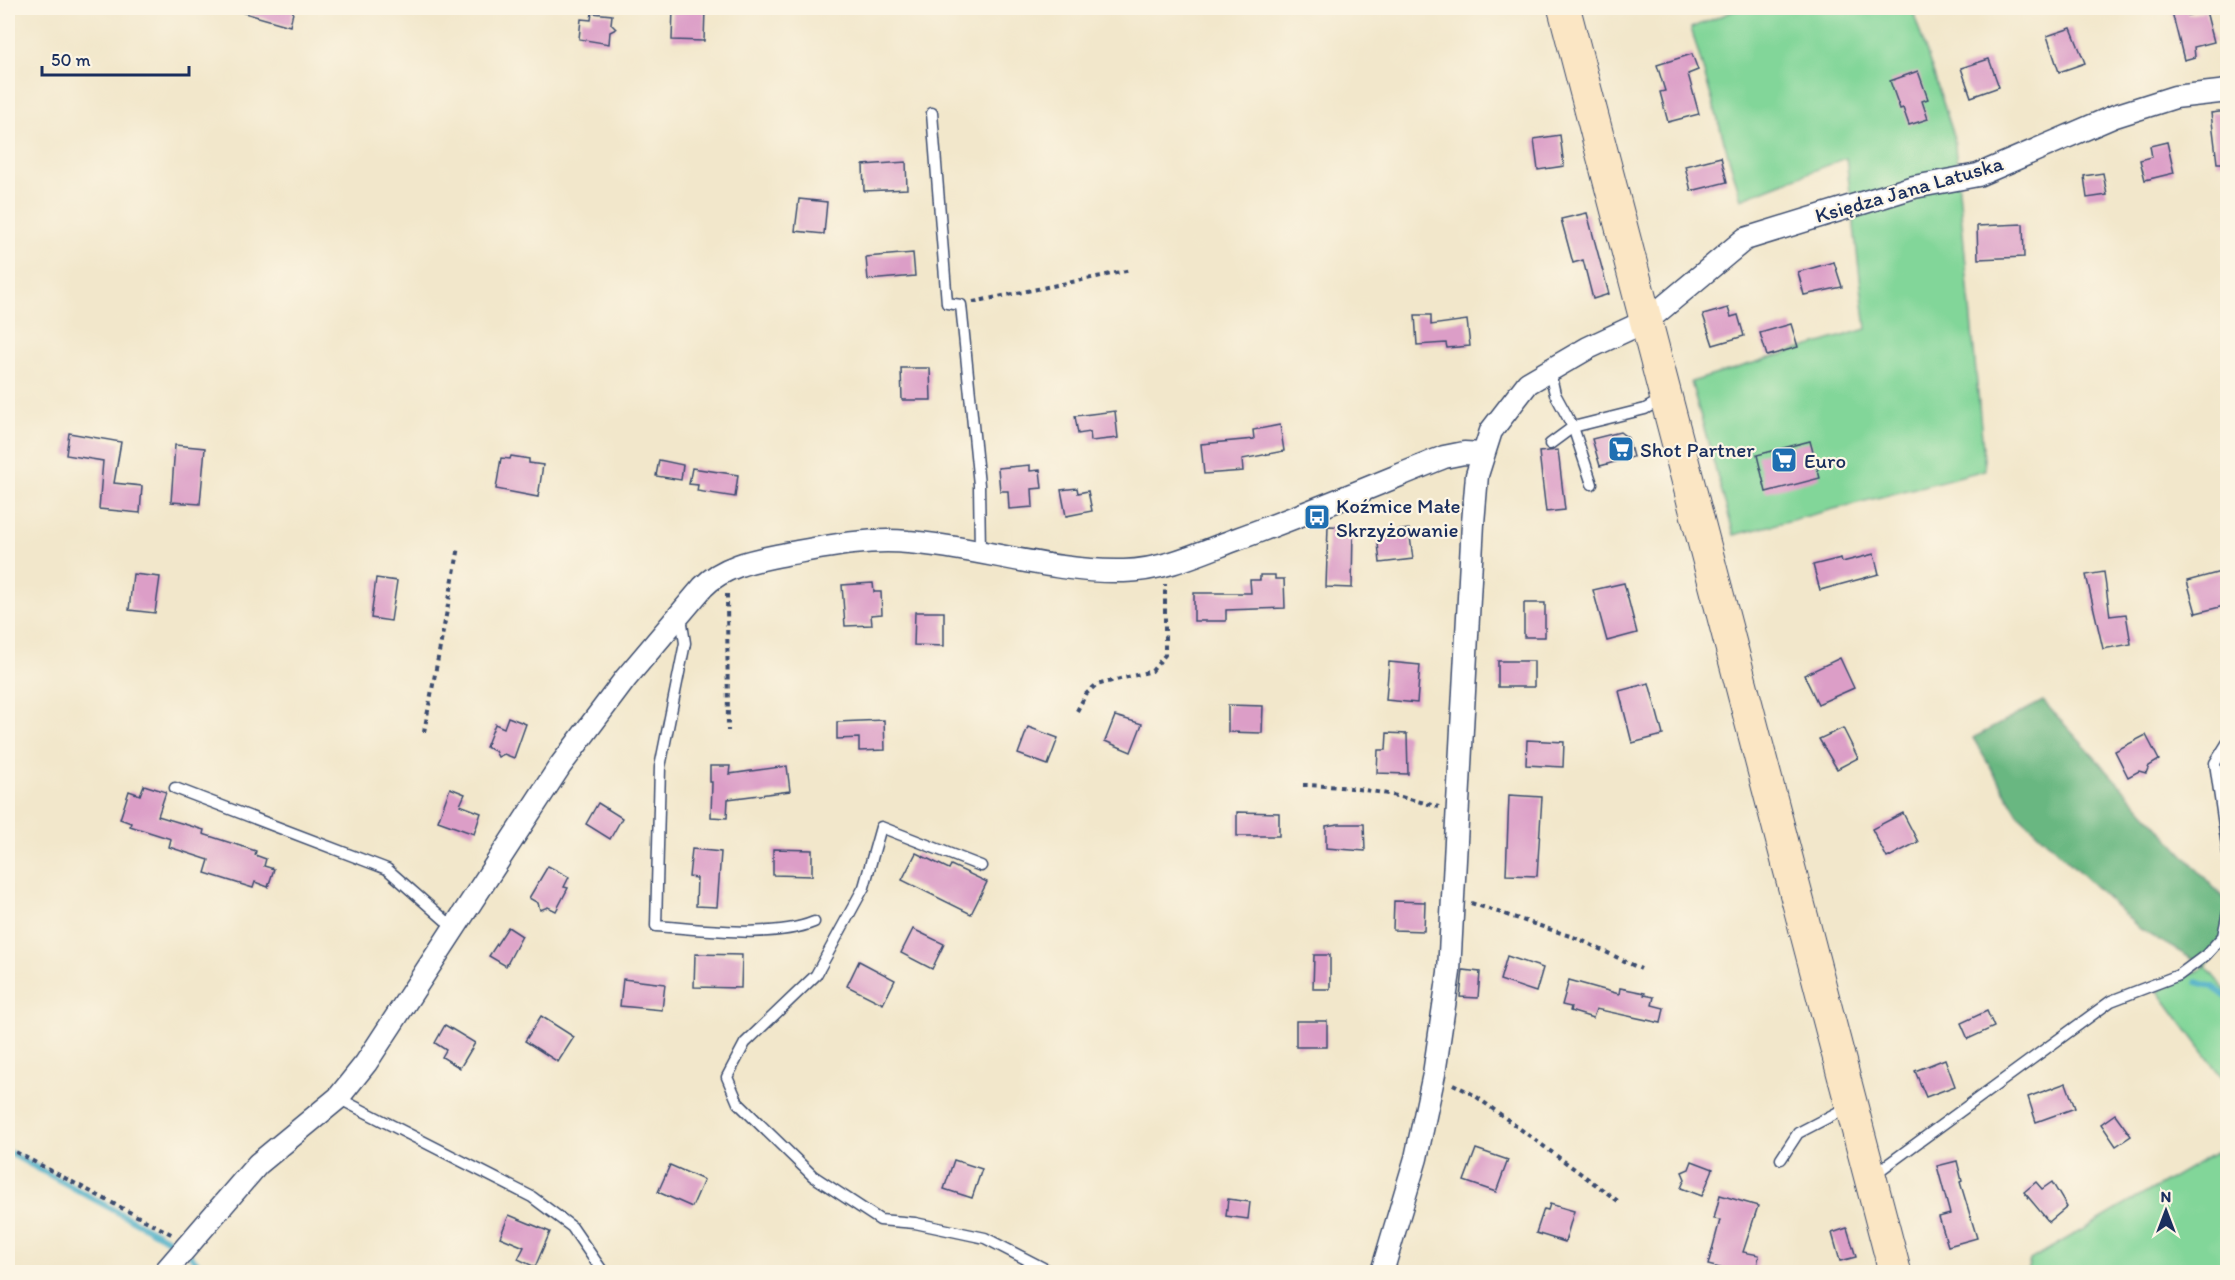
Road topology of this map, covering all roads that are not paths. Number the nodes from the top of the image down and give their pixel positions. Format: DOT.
graph roads {
  1 [pos="1564,8"];
  2 [pos="2228,91"];
  3 [pos="932,113"];
  4 [pos="1648,320"];
  5 [pos="1549,368"];
  6 [pos="1667,396"];
  7 [pos="1573,427"];
  8 [pos="1550,444"];
  9 [pos="1483,454"];
  10 [pos="1592,484"];
  11 [pos="980,552"];
  12 [pos="680,614"];
  13 [pos="2228,742"];
  14 [pos="175,788"];
  15 [pos="2228,853"];
  16 [pos="981,866"];
  17 [pos="2228,912"];
  18 [pos="814,922"];
  19 [pos="454,928"];
  20 [pos="338,1098"];
  21 [pos="1853,1104"];
  22 [pos="1781,1159"];
  23 [pos="1872,1176"];
  24 [pos="1027,1262"];
  25 [pos="165,1272"];
  26 [pos="603,1272"];
  27 [pos="1022,1272"];
  28 [pos="1051,1272"];
  29 [pos="1382,1272"];
  30 [pos="1899,1272"];
  1 -- 4 [label="main road"];
  2 -- 4 [label="street, Księdza Jana Latuska"];
  3 -- 11 [label="lane"];
  4 -- 5 [label="street, Księdza Jana Latuska"];
  4 -- 6 [label="main road"];
  5 -- 7 [label="lane"];
  5 -- 9 [label="street, Księdza Jana Latuska"];
  6 -- 7 [label="lane"];
  6 -- 21 [label="main road"];
  7 -- 8 [label="lane"];
  7 -- 10 [label="lane"];
  9 -- 11 [label="street"];
  9 -- 29 [label="street, Księdza Jana Latuska"];
  11 -- 12 [label="street"];
  12 -- 18 [label="lane"];
  12 -- 19 [label="street"];
  13 -- 15 [label="lane"];
  14 -- 19 [label="lane"];
  16 -- 24 [label="lane"];
  17 -- 23 [label="lane"];
  19 -- 20 [label="street"];
  20 -- 25 [label="street"];
  20 -- 26 [label="lane"];
  21 -- 22 [label="lane"];
  21 -- 23 [label="main road"];
  23 -- 30 [label="main road"];
  24 -- 27 [label="lane"];
  24 -- 28 [label="lane"];
}
